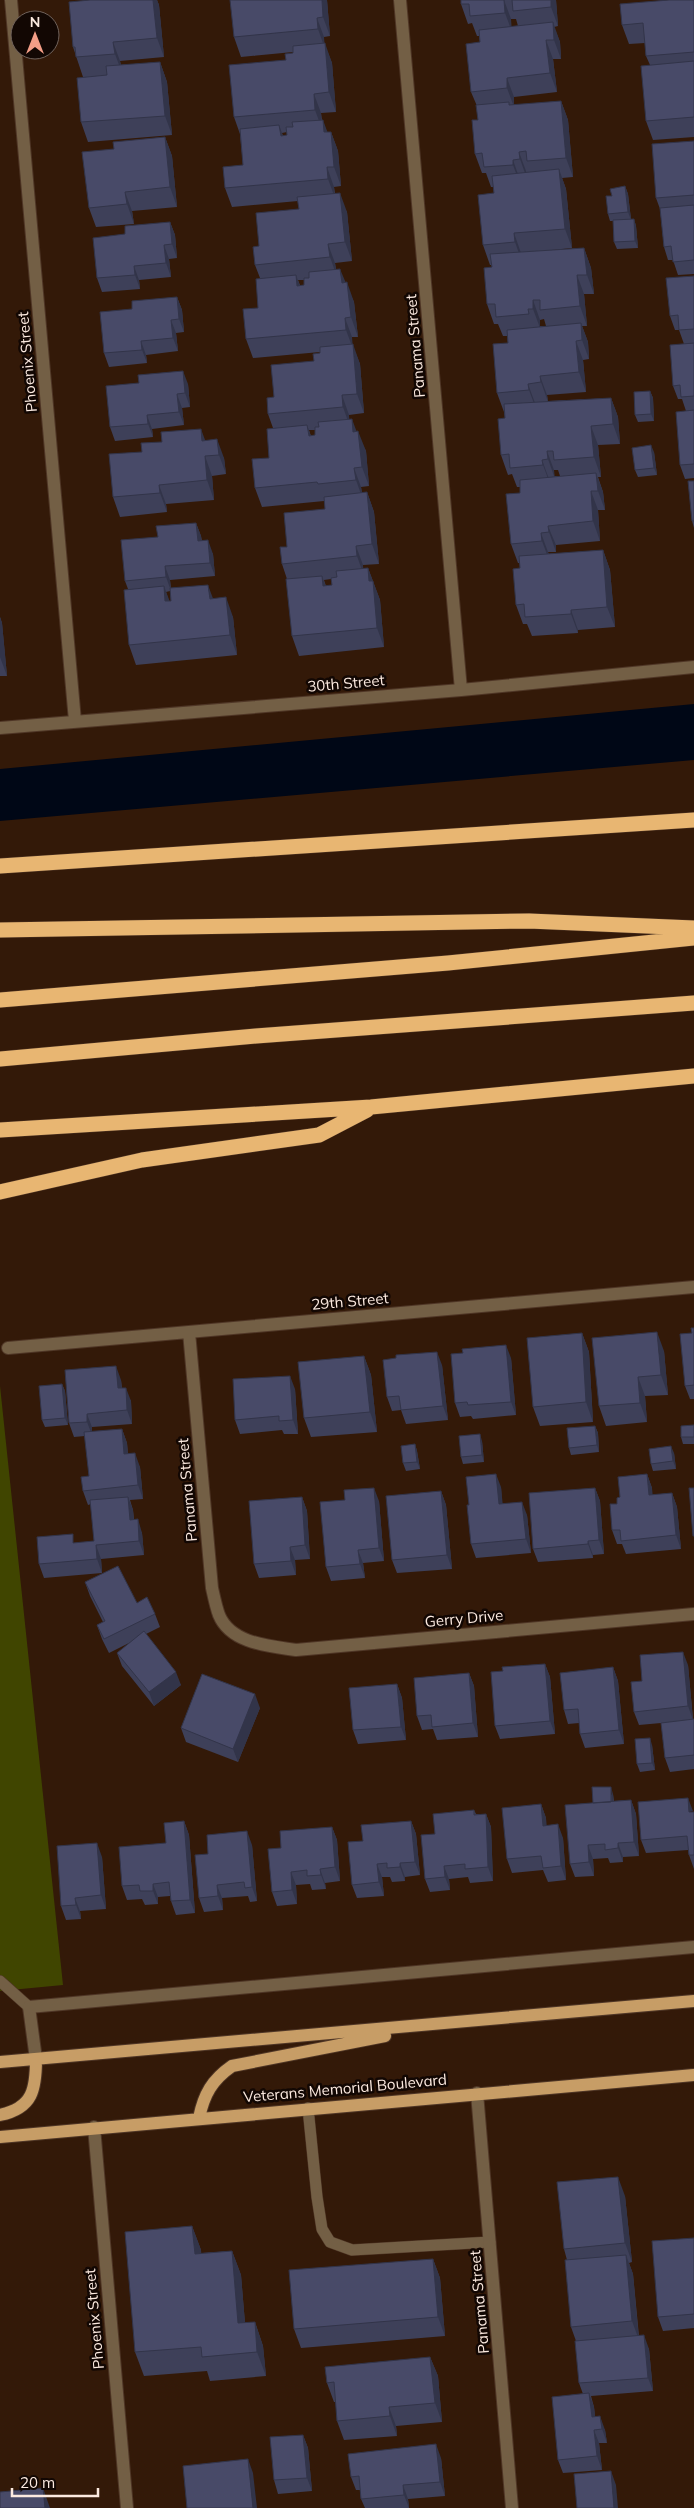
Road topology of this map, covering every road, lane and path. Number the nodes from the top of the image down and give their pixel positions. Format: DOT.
graph roads {
  1 [pos="11,0"];
  2 [pos="400,0"];
  3 [pos="694,667"];
  4 [pos="461,690"];
  5 [pos="75,721"];
  6 [pos="0,728"];
  7 [pos="692,820"];
  8 [pos="0,866"];
  9 [pos="694,928"];
  10 [pos="0,930"];
  11 [pos="694,938"];
  12 [pos="0,1000"];
  13 [pos="694,1003"];
  14 [pos="0,1059"];
  15 [pos="694,1076"];
  16 [pos="371,1107"];
  17 [pos="0,1130"];
  18 [pos="0,1192"];
  19 [pos="694,1287"];
  20 [pos="189,1332"];
  21 [pos="8,1348"];
  22 [pos="694,1614"];
  23 [pos="238,1637"];
  24 [pos="694,1948"];
  25 [pos="0,1981"];
  26 [pos="694,2001"];
  27 [pos="29,2007"];
  28 [pos="456,2022"];
  29 [pos="36,2059"];
  30 [pos="0,2062"];
  31 [pos="694,2074"];
  32 [pos="477,2093"];
  33 [pos="308,2108"];
  34 [pos="0,2115"];
  35 [pos="199,2118"];
  36 [pos="94,2127"];
  37 [pos="0,2137"];
  38 [pos="490,2242"];
  39 [pos="127,2508"];
  40 [pos="512,2508"];
  1 -- 5 [label="street, Phoenix Street"];
  2 -- 4 [label="street, Panama Street"];
  3 -- 4 [label="street, 30th Street"];
  4 -- 5 [label="street, 30th Street"];
  5 -- 6 [label="street, 30th Street"];
  7 -- 8 [label="highway"];
  9 -- 10 [label="highway"];
  11 -- 12 [label="highway"];
  13 -- 14 [label="highway"];
  15 -- 16 [label="highway"];
  16 -- 17 [label="highway"];
  16 -- 18 [label="highway"];
  19 -- 20 [label="street, 29th Street"];
  20 -- 21 [label="street, 29th Street"];
  20 -- 23 [label="street, Panama Street"];
  22 -- 23 [label="street, Gerry Drive"];
  24 -- 27 [label="street"];
  25 -- 27 [label="lane"];
  26 -- 28 [label="main road"];
  27 -- 29 [label="street"];
  28 -- 29 [label="main road"];
  28 -- 35 [label="main road"];
  29 -- 30 [label="main road"];
  29 -- 34 [label="main road"];
  31 -- 32 [label="main road, Veterans Memorial Boulevard"];
  32 -- 33 [label="main road, Veterans Memorial Boulevard"];
  32 -- 38 [label="street, Panama Street"];
  33 -- 35 [label="main road, Veterans Memorial Boulevard"];
  33 -- 38 [label="lane"];
  35 -- 36 [label="main road, Veterans Memorial Boulevard"];
  36 -- 37 [label="main road, Veterans Memorial Boulevard"];
  36 -- 39 [label="street, Phoenix Street"];
  38 -- 40 [label="street, Panama Street"];
}
